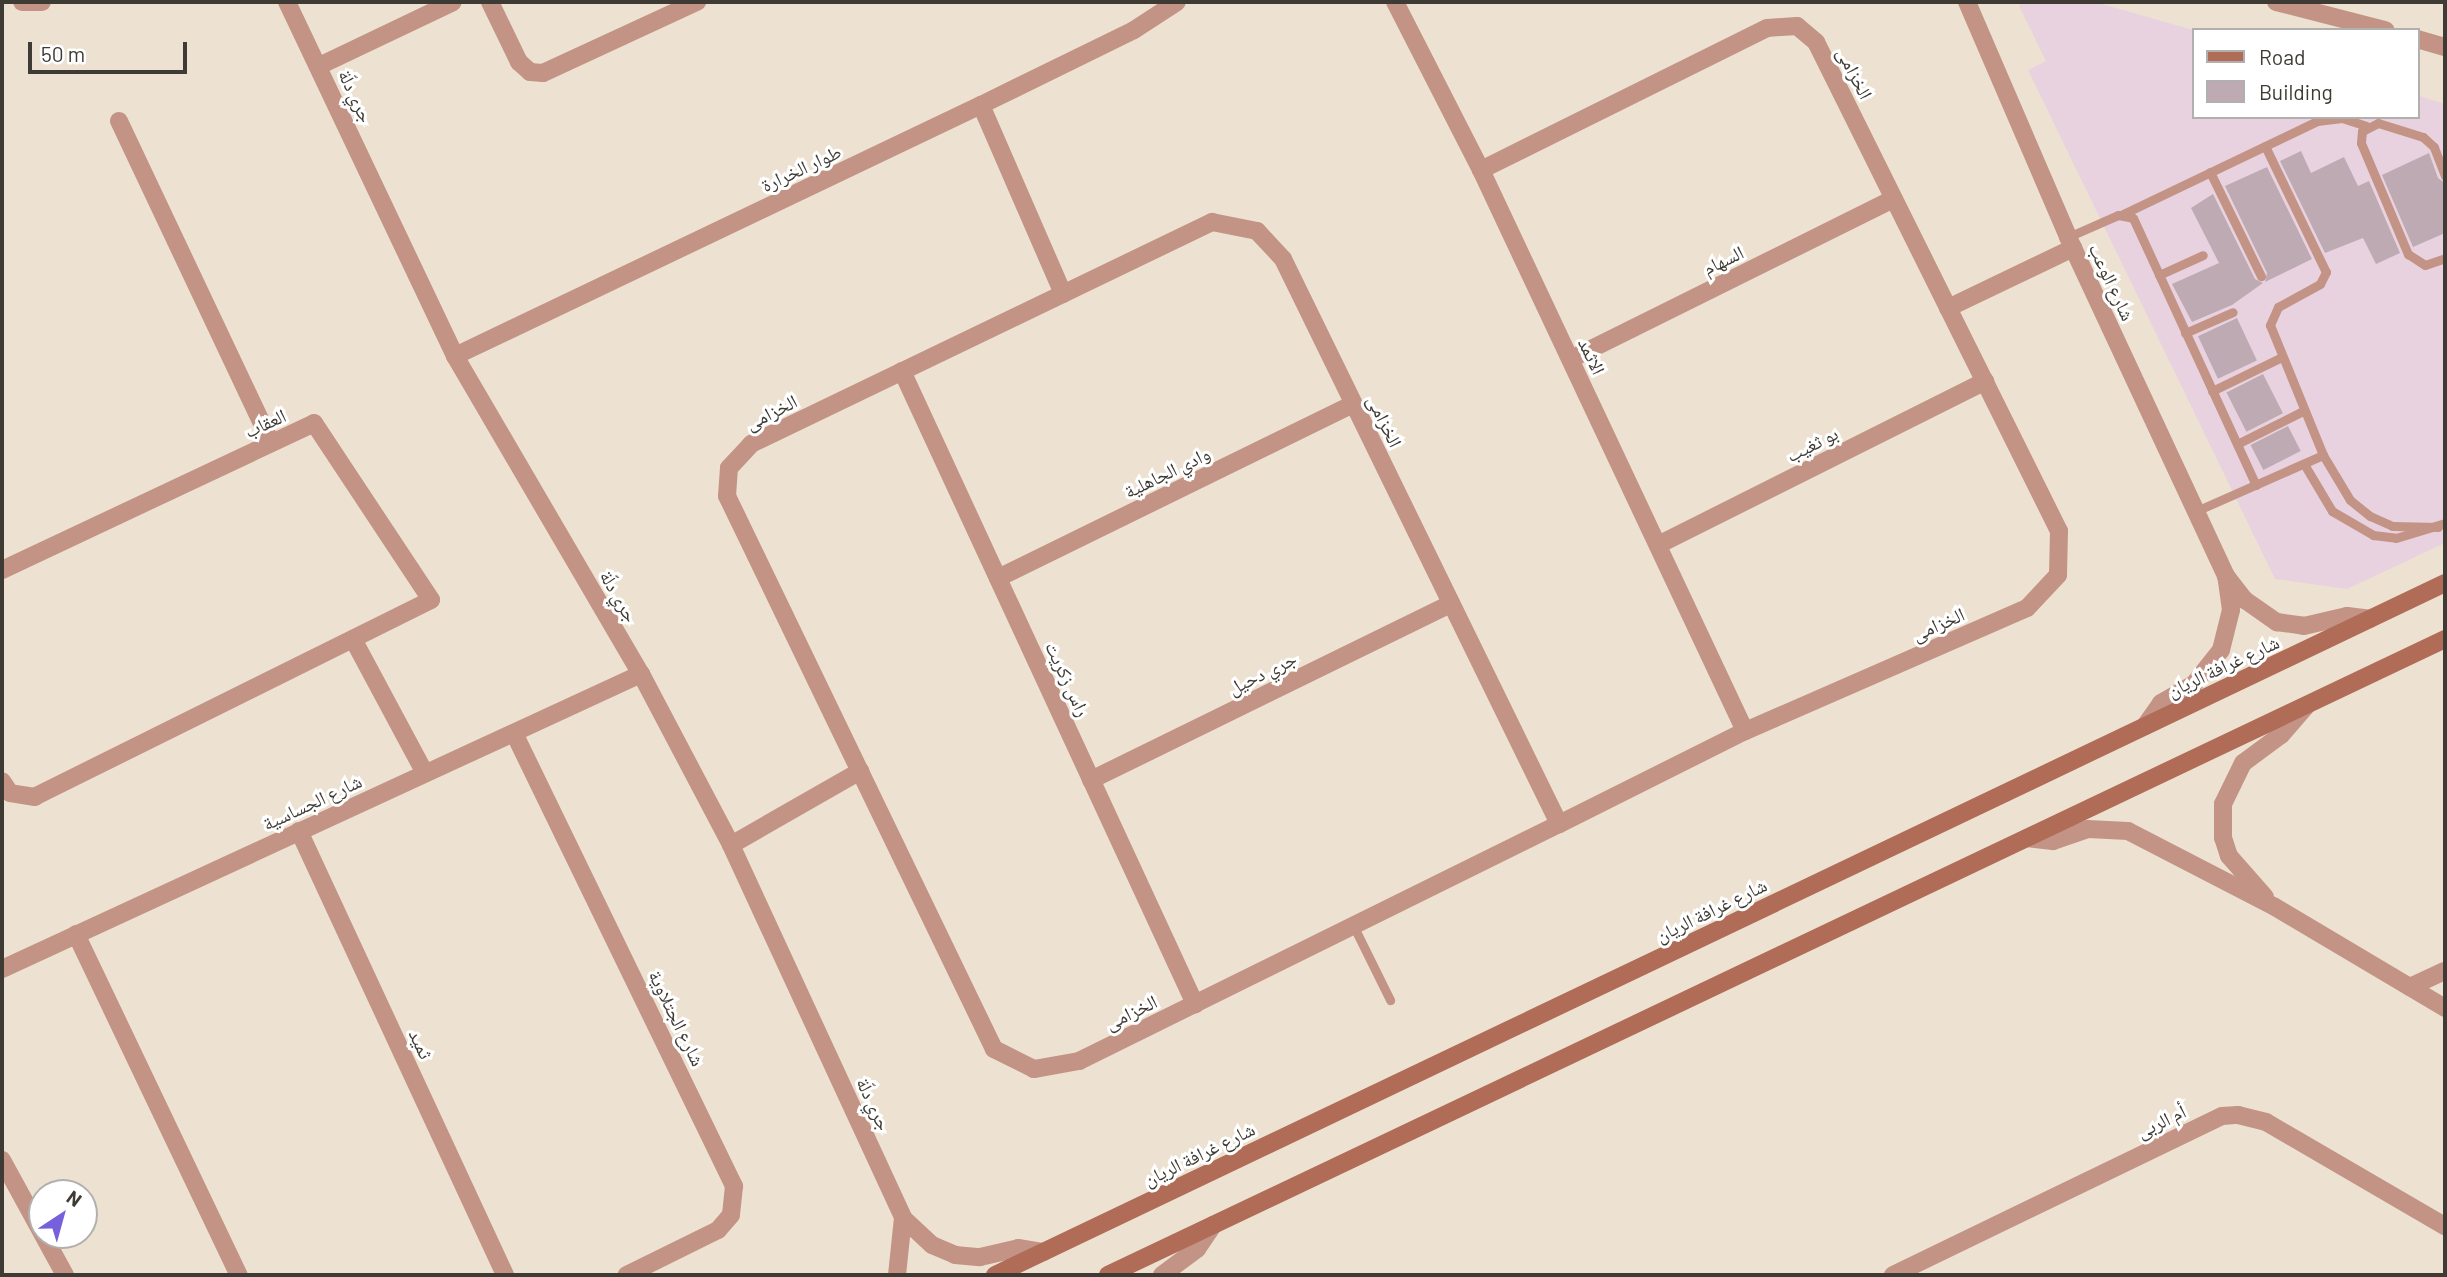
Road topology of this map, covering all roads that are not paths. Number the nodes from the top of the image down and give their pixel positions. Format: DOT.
graph roads {
  1 [pos="22,2"];
  2 [pos="42,2"];
  3 [pos="287,2"];
  4 [pos="453,2"];
  5 [pos="490,2"];
  6 [pos="697,2"];
  7 [pos="1178,2"];
  8 [pos="1395,2"];
  9 [pos="1967,2"];
  10 [pos="2276,2"];
  11 [pos="1159,7"];
  12 [pos="2377,28"];
  13 [pos="2419,40"];
  14 [pos="2445,47"];
  15 [pos="319,66"];
  16 [pos="981,105"];
  17 [pos="2328,119"];
  18 [pos="2334,119"];
  19 [pos="120,121"];
  20 [pos="2366,126"];
  21 [pos="2265,146"];
  22 [pos="1481,170"];
  23 [pos="2210,172"];
  24 [pos="2445,176"];
  25 [pos="1894,199"];
  26 [pos="2123,214"];
  27 [pos="2070,242"];
  28 [pos="2203,255"];
  29 [pos="2445,257"];
  30 [pos="2159,275"];
  31 [pos="2261,276"];
  32 [pos="1063,294"];
  33 [pos="1948,308"];
  34 [pos="2233,312"];
  35 [pos="2185,332"];
  36 [pos="455,356"];
  37 [pos="2280,358"];
  38 [pos="1571,359"];
  39 [pos="902,371"];
  40 [pos="1985,381"];
  41 [pos="2212,391"];
  42 [pos="1353,404"];
  43 [pos="2303,411"];
  44 [pos="271,443"];
  45 [pos="2237,444"];
  46 [pos="2323,455"];
  47 [pos="2304,464"];
  48 [pos="2256,485"];
  49 [pos="2196,511"];
  50 [pos="2442,525"];
  51 [pos="1658,545"];
  52 [pos="4,564"];
  53 [pos="2227,576"];
  54 [pos="998,578"];
  55 [pos="2445,583"];
  56 [pos="1451,604"];
  57 [pos="2370,619"];
  58 [pos="353,639"];
  59 [pos="2445,639"];
  60 [pos="641,674"];
  61 [pos="2306,706"];
  62 [pos="2145,726"];
  63 [pos="1745,731"];
  64 [pos="514,733"];
  65 [pos="860,771"];
  66 [pos="425,773"];
  67 [pos="1091,780"];
  68 [pos="2,781"];
  69 [pos="1559,824"];
  70 [pos="299,831"];
  71 [pos="2027,838"];
  72 [pos="731,845"];
  73 [pos="2275,907"];
  74 [pos="1353,925"];
  75 [pos="76,934"];
  76 [pos="2,969"];
  77 [pos="2445,971"];
  78 [pos="2410,987"];
  79 [pos="1391,1000"];
  80 [pos="1195,1004"];
  81 [pos="2445,1008"];
  82 [pos="2,1160"];
  83 [pos="9,1192"];
  84 [pos="28,1218"];
  85 [pos="903,1218"];
  86 [pos="1213,1225"];
  87 [pos="2445,1226"];
  88 [pos="47,1249"];
  89 [pos="49,1249"];
  90 [pos="1044,1252"];
  91 [pos="57,1275"];
  92 [pos="65,1275"];
  93 [pos="239,1275"];
  94 [pos="505,1275"];
  95 [pos="627,1275"];
  96 [pos="897,1275"];
  97 [pos="995,1275"];
  98 [pos="1108,1275"];
  99 [pos="1162,1275"];
  100 [pos="1894,1275"];
  1 -- 2 [label="street"];
  3 -- 15 [label="street, جري دلّة"];
  4 -- 15 [label="street"];
  5 -- 6 [label="street"];
  7 -- 11 [label="street, طوار الخرارة"];
  8 -- 22 [label="street, الاثمد"];
  9 -- 27 [label="street, شارع الوعب"];
  10 -- 12 [label="street"];
  11 -- 16 [label="street, طوار الخرارة"];
  13 -- 14 [label="street"];
  15 -- 36 [label="street, جري دلّة"];
  16 -- 32 [label="street"];
  16 -- 36 [label="street, طوار الخرارة"];
  17 -- 21 [label="lane"];
  18 -- 20 [label="lane"];
  19 -- 44 [label="street"];
  20 -- 24 [label="lane"];
  20 -- 29 [label="lane"];
  21 -- 23 [label="lane"];
  21 -- 37 [label="lane"];
  22 -- 25 [label="street, الخزامى"];
  22 -- 38 [label="street, الاثمد"];
  23 -- 26 [label="lane"];
  23 -- 31 [label="lane"];
  25 -- 33 [label="street, الخزامى"];
  25 -- 38 [label="street, السهام"];
  26 -- 27 [label="lane"];
  26 -- 30 [label="lane"];
  27 -- 33 [label="street"];
  27 -- 49 [label="street, شارع الوعب"];
  28 -- 30 [label="lane"];
  30 -- 35 [label="lane"];
  32 -- 39 [label="street, الخزامى"];
  32 -- 42 [label="street, الخزامى"];
  33 -- 40 [label="street, الخزامى"];
  34 -- 35 [label="lane"];
  35 -- 41 [label="lane"];
  36 -- 60 [label="street, جري دلّة"];
  37 -- 41 [label="lane"];
  37 -- 43 [label="lane"];
  38 -- 51 [label="street, الاثمد"];
  39 -- 54 [label="street, راس زكريت"];
  39 -- 65 [label="street, الخزامى"];
  40 -- 51 [label="street, بو ثغيب"];
  40 -- 63 [label="street, الخزامى"];
  41 -- 45 [label="lane"];
  42 -- 54 [label="street, وادي الجاهلية"];
  42 -- 56 [label="street, الخزامى"];
  43 -- 45 [label="lane"];
  43 -- 46 [label="lane"];
  44 -- 52 [label="street, العقاب"];
  44 -- 58 [label="street, العقاب"];
  45 -- 48 [label="lane"];
  46 -- 47 [label="lane"];
  46 -- 50 [label="lane"];
  47 -- 48 [label="lane"];
  47 -- 50 [label="lane"];
  48 -- 49 [label="lane"];
  49 -- 53 [label="street, شارع الوعب"];
  51 -- 63 [label="street, الاثمد"];
  53 -- 57 [label="street, شارع الوعب"];
  53 -- 62 [label="street, شارع الوعب"];
  54 -- 67 [label="street, راس زكريت"];
  55 -- 57 [label="main road, شارع غرافة الريان"];
  56 -- 67 [label="street, جري دحيل"];
  56 -- 69 [label="street, الخزامى"];
  57 -- 62 [label="main road, شارع غرافة الريان"];
  58 -- 66 [label="street"];
  58 -- 68 [label="street, العقاب"];
  59 -- 61 [label="main road"];
  60 -- 64 [label="street, شارع الجساسية"];
  60 -- 72 [label="street, جري دلّة"];
  61 -- 71 [label="main road"];
  61 -- 73 [label="street"];
  62 -- 90 [label="main road, شارع غرافة الريان"];
  63 -- 69 [label="street, الخزامى"];
  64 -- 66 [label="street, شارع الجساسية"];
  64 -- 95 [label="street, شارع الجتلاوية"];
  65 -- 72 [label="street"];
  65 -- 80 [label="street, الخزامى"];
  66 -- 70 [label="street, شارع الجساسية"];
  67 -- 80 [label="street, راس زكريت"];
  69 -- 74 [label="street, الخزامى"];
  70 -- 75 [label="street, شارع الجساسية"];
  70 -- 94 [label="street, ثميد"];
  71 -- 73 [label="street"];
  71 -- 86 [label="main road"];
  72 -- 85 [label="street, جري دلّة"];
  73 -- 78 [label="street"];
  74 -- 79 [label="lane"];
  74 -- 80 [label="street, الخزامى"];
  75 -- 76 [label="street, شارع الجساسية"];
  75 -- 93 [label="street"];
  77 -- 78 [label="street"];
  78 -- 81 [label="street"];
  82 -- 83 [label="street"];
  83 -- 84 [label="street"];
  85 -- 90 [label="street, جري دلّة"];
  85 -- 96 [label="street"];
  86 -- 98 [label="main road"];
  86 -- 99 [label="street"];
  87 -- 100 [label="street, أم الربى"];
  88 -- 91 [label="street"];
  89 -- 92 [label="street"];
  90 -- 97 [label="main road, شارع غرافة الريان"];
}
